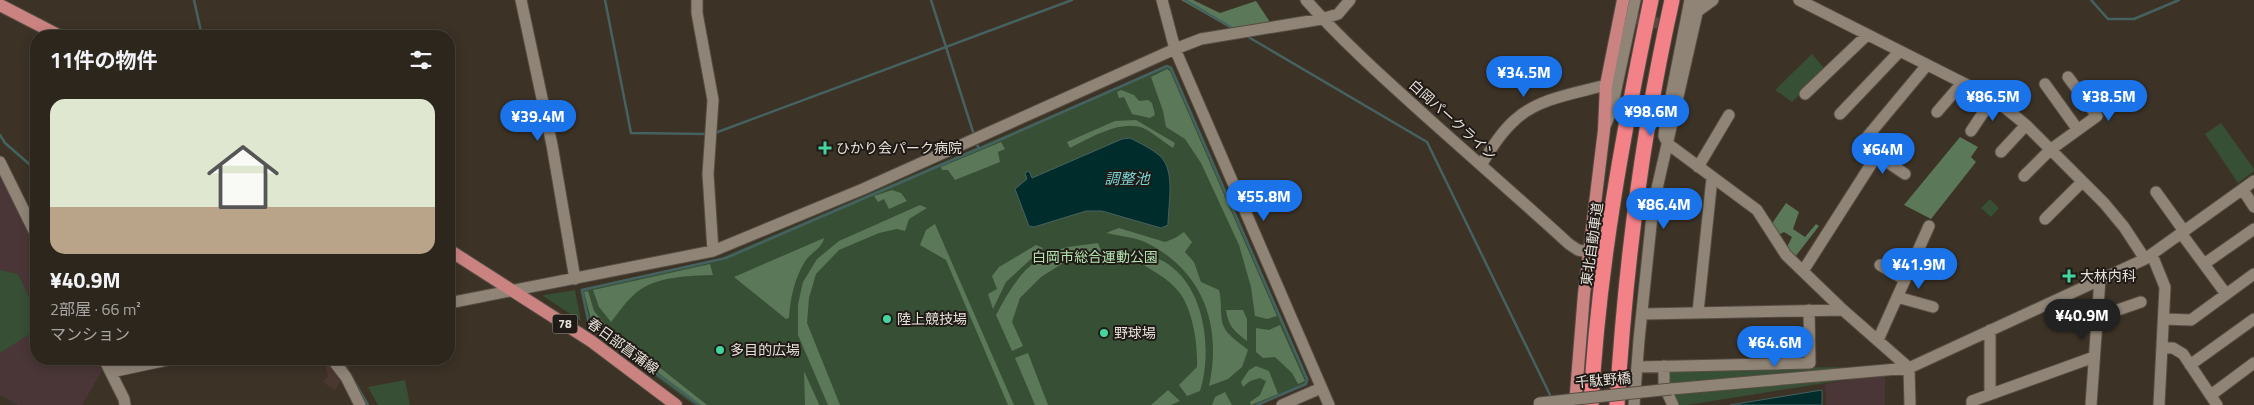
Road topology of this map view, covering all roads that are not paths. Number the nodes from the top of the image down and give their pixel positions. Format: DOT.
graph roads {
  1 [pos="522,0"];
  2 [pos="697,0"];
  3 [pos="1162,0"];
  4 [pos="1306,0"];
  5 [pos="1350,0"];
  6 [pos="1623,0"];
  7 [pos="1635,0"];
  8 [pos="1652,0"];
  9 [pos="1672,0"];
  10 [pos="1690,0"];
  11 [pos="1713,0"];
  12 [pos="1799,0"];
  13 [pos="0,5"];
  14 [pos="1699,5"];
  15 [pos="1322,19"];
  16 [pos="48,30"];
  17 [pos="1867,35"];
  18 [pos="1174,49"];
  19 [pos="1900,52"];
  20 [pos="1927,65"];
  21 [pos="2068,77"];
  22 [pos="1962,82"];
  23 [pos="2044,84"];
  24 [pos="1606,85"];
  25 [pos="1805,94"];
  26 [pos="1993,98"];
  27 [pos="1937,112"];
  28 [pos="1840,114"];
  29 [pos="1729,115"];
  30 [pos="2026,125"];
  31 [pos="1604,130"];
  32 [pos="1971,130"];
  33 [pos="2078,130"];
  34 [pos="1668,144"];
  35 [pos="2050,150"];
  36 [pos="2002,152"];
  37 [pos="1877,155"];
  38 [pos="0,162"];
  39 [pos="1480,165"];
  40 [pos="1698,167"];
  41 [pos="1905,174"];
  42 [pos="2024,176"];
  43 [pos="1712,178"];
  44 [pos="2254,181"];
  45 [pos="2082,182"];
  46 [pos="2243,190"];
  47 [pos="2156,192"];
  48 [pos="2254,207"];
  49 [pos="2045,219"];
  50 [pos="30,223"];
  51 [pos="1929,226"];
  52 [pos="2254,229"];
  53 [pos="2183,232"];
  54 [pos="713,251"];
  55 [pos="1588,252"];
  56 [pos="455,254"];
  57 [pos="2148,257"];
  58 [pos="1916,258"];
  59 [pos="1945,264"];
  60 [pos="2204,264"];
  61 [pos="1880,265"];
  62 [pos="1803,271"];
  63 [pos="2254,274"];
  64 [pos="575,279"];
  65 [pos="2100,279"];
  66 [pos="1905,280"];
  67 [pos="514,290"];
  68 [pos="2226,294"];
  69 [pos="1897,298"];
  70 [pos="455,302"];
  71 [pos="2141,302"];
  72 [pos="1933,307"];
  73 [pos="1809,310"];
  74 [pos="1843,310"];
  75 [pos="1698,312"];
  76 [pos="1642,314"];
  77 [pos="2097,314"];
  78 [pos="2164,319"];
  79 [pos="2254,319"];
  80 [pos="1990,330"];
  81 [pos="1878,340"];
  82 [pos="2163,348"];
  83 [pos="2094,357"];
  84 [pos="2254,364"];
  85 [pos="107,365"];
  86 [pos="144,365"];
  87 [pos="337,365"];
  88 [pos="2190,365"];
  89 [pos="1664,366"];
  90 [pos="1637,367"];
  91 [pos="1909,368"];
  92 [pos="111,372"];
  93 [pos="1321,388"];
  94 [pos="1990,394"];
  95 [pos="2214,400"];
  96 [pos="1534,404"];
  97 [pos="125,405"];
  98 [pos="360,405"];
  99 [pos="676,405"];
  100 [pos="1282,405"];
  101 [pos="1328,405"];
  102 [pos="1575,405"];
  103 [pos="1591,405"];
  104 [pos="1617,405"];
  105 [pos="1634,405"];
  106 [pos="1673,405"];
  107 [pos="1910,405"];
  108 [pos="1972,405"];
  109 [pos="2091,405"];
  110 [pos="2159,405"];
  1 -- 64 [label="street"];
  2 -- 54 [label="street"];
  3 -- 18 [label="street"];
  4 -- 15 [label="street, 白岡パークライン"];
  5 -- 15 [label="street"];
  6 -- 24 [label="main road"];
  7 -- 31 [label="street"];
  8 -- 103 [label="highway, 東北自動車道"];
  9 -- 104 [label="highway"];
  10 -- 34 [label="street"];
  11 -- 14 [label="street"];
  12 -- 17 [label="street"];
  13 -- 16 [label="main road"];
  14 -- 34 [label="street"];
  15 -- 18 [label="street"];
  15 -- 39 [label="street, 白岡パークライン"];
  17 -- 19 [label="street"];
  17 -- 25 [label="street"];
  18 -- 54 [label="street"];
  18 -- 93 [label="street"];
  19 -- 20 [label="street"];
  19 -- 28 [label="street"];
  20 -- 22 [label="street"];
  20 -- 37 [label="street"];
  21 -- 33 [label="street"];
  22 -- 26 [label="street"];
  22 -- 27 [label="street"];
  23 -- 33 [label="street"];
  24 -- 31 [label="main road"];
  24 -- 39 [label="street"];
  26 -- 30 [label="street"];
  26 -- 32 [label="street"];
  29 -- 40 [label="street"];
  30 -- 35 [label="street"];
  30 -- 36 [label="street"];
  31 -- 55 [label="main road"];
  33 -- 35 [label="street"];
  34 -- 40 [label="street"];
  34 -- 76 [label="street"];
  35 -- 42 [label="street"];
  35 -- 45 [label="street"];
  37 -- 41 [label="street"];
  37 -- 62 [label="street"];
  38 -- 50 [label="street"];
  39 -- 55 [label="street, 白岡パークライン"];
  40 -- 43 [label="street"];
  43 -- 62 [label="street"];
  43 -- 75 [label="street"];
  44 -- 46 [label="street"];
  45 -- 49 [label="street"];
  45 -- 57 [label="street"];
  46 -- 48 [label="street"];
  46 -- 53 [label="street"];
  47 -- 53 [label="street"];
  51 -- 58 [label="street"];
  52 -- 60 [label="street"];
  53 -- 57 [label="street"];
  53 -- 60 [label="street"];
  54 -- 64 [label="street"];
  55 -- 102 [label="main road"];
  56 -- 67 [label="main road, 春日部菖蒲線 / 78"];
  57 -- 65 [label="street"];
  57 -- 78 [label="street"];
  58 -- 59 [label="street"];
  58 -- 66 [label="street"];
  60 -- 68 [label="street"];
  61 -- 66 [label="street"];
  62 -- 74 [label="street"];
  63 -- 68 [label="street"];
  64 -- 67 [label="street"];
  65 -- 77 [label="street"];
  65 -- 80 [label="street"];
  66 -- 69 [label="street"];
  67 -- 70 [label="street"];
  67 -- 99 [label="main road, 春日部菖蒲線 / 78"];
  68 -- 78 [label="street"];
  69 -- 72 [label="street"];
  69 -- 81 [label="street"];
  71 -- 77 [label="street"];
  73 -- 74 [label="street"];
  73 -- 75 [label="street"];
  73 -- 89 [label="street"];
  74 -- 81 [label="street"];
  75 -- 76 [label="street"];
  76 -- 90 [label="street"];
  77 -- 83 [label="street"];
  78 -- 82 [label="street"];
  79 -- 88 [label="street"];
  80 -- 91 [label="street"];
  80 -- 94 [label="street"];
  81 -- 91 [label="street"];
  82 -- 88 [label="street"];
  82 -- 110 [label="street"];
  83 -- 94 [label="street"];
  83 -- 109 [label="street"];
  84 -- 95 [label="street"];
  85 -- 92 [label="street"];
  86 -- 92 [label="street"];
  87 -- 98 [label="street"];
  88 -- 95 [label="street"];
  89 -- 90 [label="street"];
  89 -- 106 [label="street"];
  90 -- 105 [label="street"];
  91 -- 96 [label="street, 千駄野橋, bridge"];
  91 -- 107 [label="street"];
  92 -- 97 [label="street"];
  93 -- 100 [label="street"];
  93 -- 101 [label="street"];
  94 -- 108 [label="street"];
}
